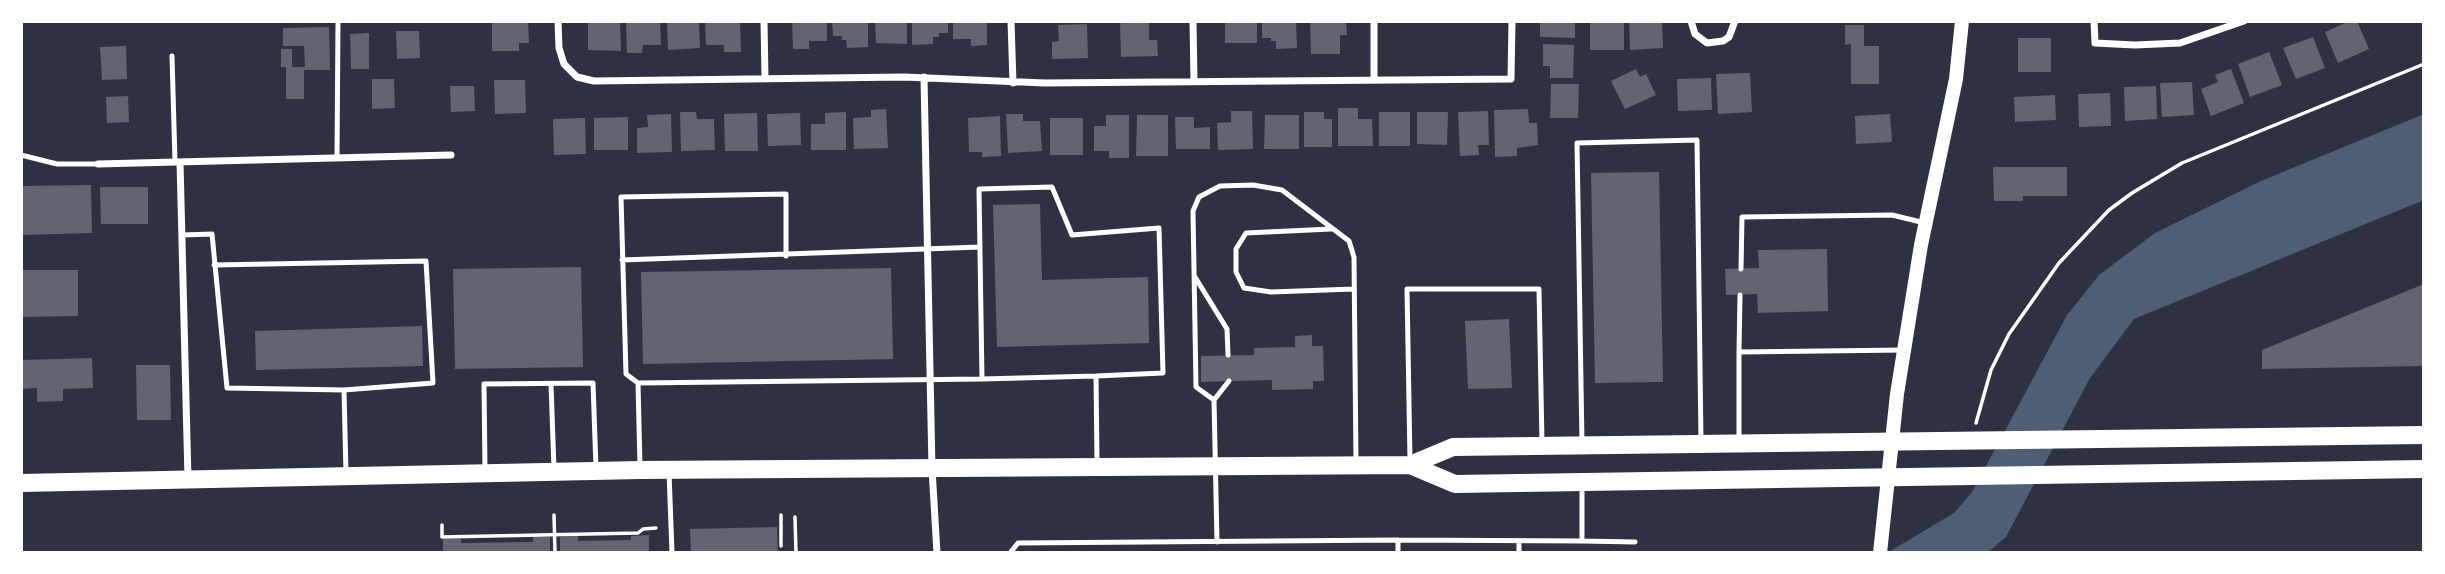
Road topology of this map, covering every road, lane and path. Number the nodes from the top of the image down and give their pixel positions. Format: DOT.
graph roads {
  1 [pos="338,21"];
  2 [pos="558,21"];
  3 [pos="764,21"];
  4 [pos="1012,21"];
  5 [pos="1194,21"];
  6 [pos="1374,21"];
  7 [pos="1512,21"];
  8 [pos="1691,21"];
  9 [pos="1735,21"];
  10 [pos="1962,21"];
  11 [pos="2094,21"];
  12 [pos="2244,21"];
  13 [pos="172,56"];
  14 [pos="2424,64"];
  15 [pos="924,77"];
  16 [pos="765,79"];
  17 [pos="1374,79"];
  18 [pos="1194,81"];
  19 [pos="1013,83"];
  20 [pos="21,155"];
  21 [pos="451,155"];
  22 [pos="337,158"];
  23 [pos="178,162"];
  24 [pos="99,164"];
  25 [pos="1925,223"];
  26 [pos="1331,229"];
  27 [pos="182,235"];
  28 [pos="980,247"];
  29 [pos="927,250"];
  30 [pos="786,256"];
  31 [pos="622,260"];
  32 [pos="214,265"];
  33 [pos="1741,269"];
  34 [pos="1194,274"];
  35 [pos="1354,289"];
  36 [pos="1741,295"];
  37 [pos="1904,351"];
  38 [pos="1739,352"];
  39 [pos="1228,355"];
  40 [pos="1096,376"];
  41 [pos="930,377"];
  42 [pos="982,379"];
  43 [pos="1228,381"];
  44 [pos="638,383"];
  45 [pos="551,384"];
  46 [pos="344,390"];
  47 [pos="1214,400"];
  48 [pos="2424,435"];
  49 [pos="1891,441"];
  50 [pos="1739,443"];
  51 [pos="1977,443"];
  52 [pos="1701,444"];
  53 [pos="1582,445"];
  54 [pos="1542,446"];
  55 [pos="1410,465"];
  56 [pos="1356,466"];
  57 [pos="1216,468"];
  58 [pos="932,469"];
  59 [pos="1097,469"];
  60 [pos="2424,469"];
  61 [pos="640,470"];
  62 [pos="669,470"];
  63 [pos="596,471"];
  64 [pos="555,472"];
  65 [pos="485,474"];
  66 [pos="346,477"];
  67 [pos="1886,478"];
  68 [pos="188,480"];
  69 [pos="1582,481"];
  70 [pos="21,483"];
  71 [pos="554,515"];
  72 [pos="781,515"];
  73 [pos="795,517"];
  74 [pos="442,525"];
  75 [pos="656,528"];
  76 [pos="555,535"];
  77 [pos="1398,540"];
  78 [pos="1519,541"];
  79 [pos="1582,541"];
  80 [pos="1217,542"];
  81 [pos="1635,542"];
  82 [pos="781,546"];
  83 [pos="555,553"];
  84 [pos="672,553"];
  85 [pos="796,553"];
  86 [pos="937,553"];
  87 [pos="1010,553"];
  88 [pos="1398,553"];
  89 [pos="1519,553"];
  90 [pos="1880,553"];
  1 -- 22 [label="lane"];
  2 -- 16 [label="street"];
  3 -- 16 [label="street"];
  4 -- 19 [label="street"];
  5 -- 18 [label="street"];
  6 -- 17 [label="street"];
  7 -- 17 [label="street"];
  8 -- 9 [label="street"];
  10 -- 25 [label="main road"];
  11 -- 12 [label="street"];
  13 -- 23 [label="lane"];
  14 -- 51 [label="path"];
  15 -- 16 [label="street"];
  15 -- 19 [label="street"];
  15 -- 29 [label="street"];
  17 -- 18 [label="street"];
  18 -- 19 [label="street"];
  20 -- 24 [label="lane"];
  21 -- 22 [label="street"];
  22 -- 23 [label="street"];
  23 -- 24 [label="street"];
  23 -- 27 [label="street"];
  25 -- 33 [label="lane"];
  25 -- 37 [label="main road"];
  26 -- 34 [label="lane"];
  26 -- 35 [label="lane"];
  26 -- 35 [label="lane"];
  27 -- 32 [label="lane"];
  27 -- 68 [label="street"];
  28 -- 29 [label="lane"];
  28 -- 40 [label="lane"];
  28 -- 42 [label="lane"];
  29 -- 30 [label="lane"];
  29 -- 41 [label="street"];
  30 -- 31 [label="lane"];
  30 -- 31 [label="lane"];
  31 -- 44 [label="lane"];
  32 -- 46 [label="lane"];
  32 -- 46 [label="lane"];
  34 -- 39 [label="lane"];
  34 -- 47 [label="lane"];
  35 -- 56 [label="lane"];
  36 -- 38 [label="lane"];
  37 -- 38 [label="lane"];
  37 -- 49 [label="main road"];
  38 -- 50 [label="lane"];
  40 -- 42 [label="lane"];
  40 -- 59 [label="lane"];
  41 -- 42 [label="lane"];
  41 -- 44 [label="lane"];
  41 -- 58 [label="street"];
  43 -- 47 [label="lane"];
  44 -- 61 [label="lane"];
  45 -- 63 [label="lane"];
  45 -- 64 [label="lane"];
  45 -- 65 [label="lane"];
  46 -- 66 [label="lane"];
  47 -- 57 [label="lane"];
  48 -- 51 [label="main road"];
  49 -- 50 [label="main road"];
  49 -- 51 [label="main road"];
  49 -- 67 [label="main road"];
  50 -- 52 [label="main road"];
  52 -- 53 [label="main road"];
  52 -- 53 [label="lane"];
  53 -- 54 [label="main road"];
  54 -- 55 [label="main road"];
  54 -- 55 [label="lane"];
  55 -- 56 [label="main road"];
  55 -- 69 [label="main road"];
  56 -- 57 [label="main road"];
  57 -- 59 [label="main road"];
  57 -- 80 [label="lane"];
  58 -- 59 [label="main road"];
  58 -- 62 [label="main road"];
  58 -- 86 [label="street"];
  60 -- 67 [label="main road"];
  61 -- 62 [label="main road"];
  61 -- 63 [label="main road"];
  62 -- 84 [label="lane"];
  63 -- 64 [label="main road"];
  64 -- 65 [label="main road"];
  65 -- 66 [label="main road"];
  66 -- 68 [label="main road"];
  67 -- 69 [label="main road"];
  67 -- 90 [label="main road"];
  68 -- 70 [label="main road"];
  69 -- 79 [label="lane"];
  71 -- 76 [label="path"];
  72 -- 82 [label="path"];
  73 -- 85 [label="path"];
  74 -- 76 [label="path"];
  75 -- 76 [label="path"];
  76 -- 83 [label="path"];
  77 -- 78 [label="lane"];
  77 -- 80 [label="lane"];
  77 -- 88 [label="lane"];
  78 -- 79 [label="lane"];
  78 -- 89 [label="lane"];
  79 -- 81 [label="lane"];
  80 -- 87 [label="lane"];
}
